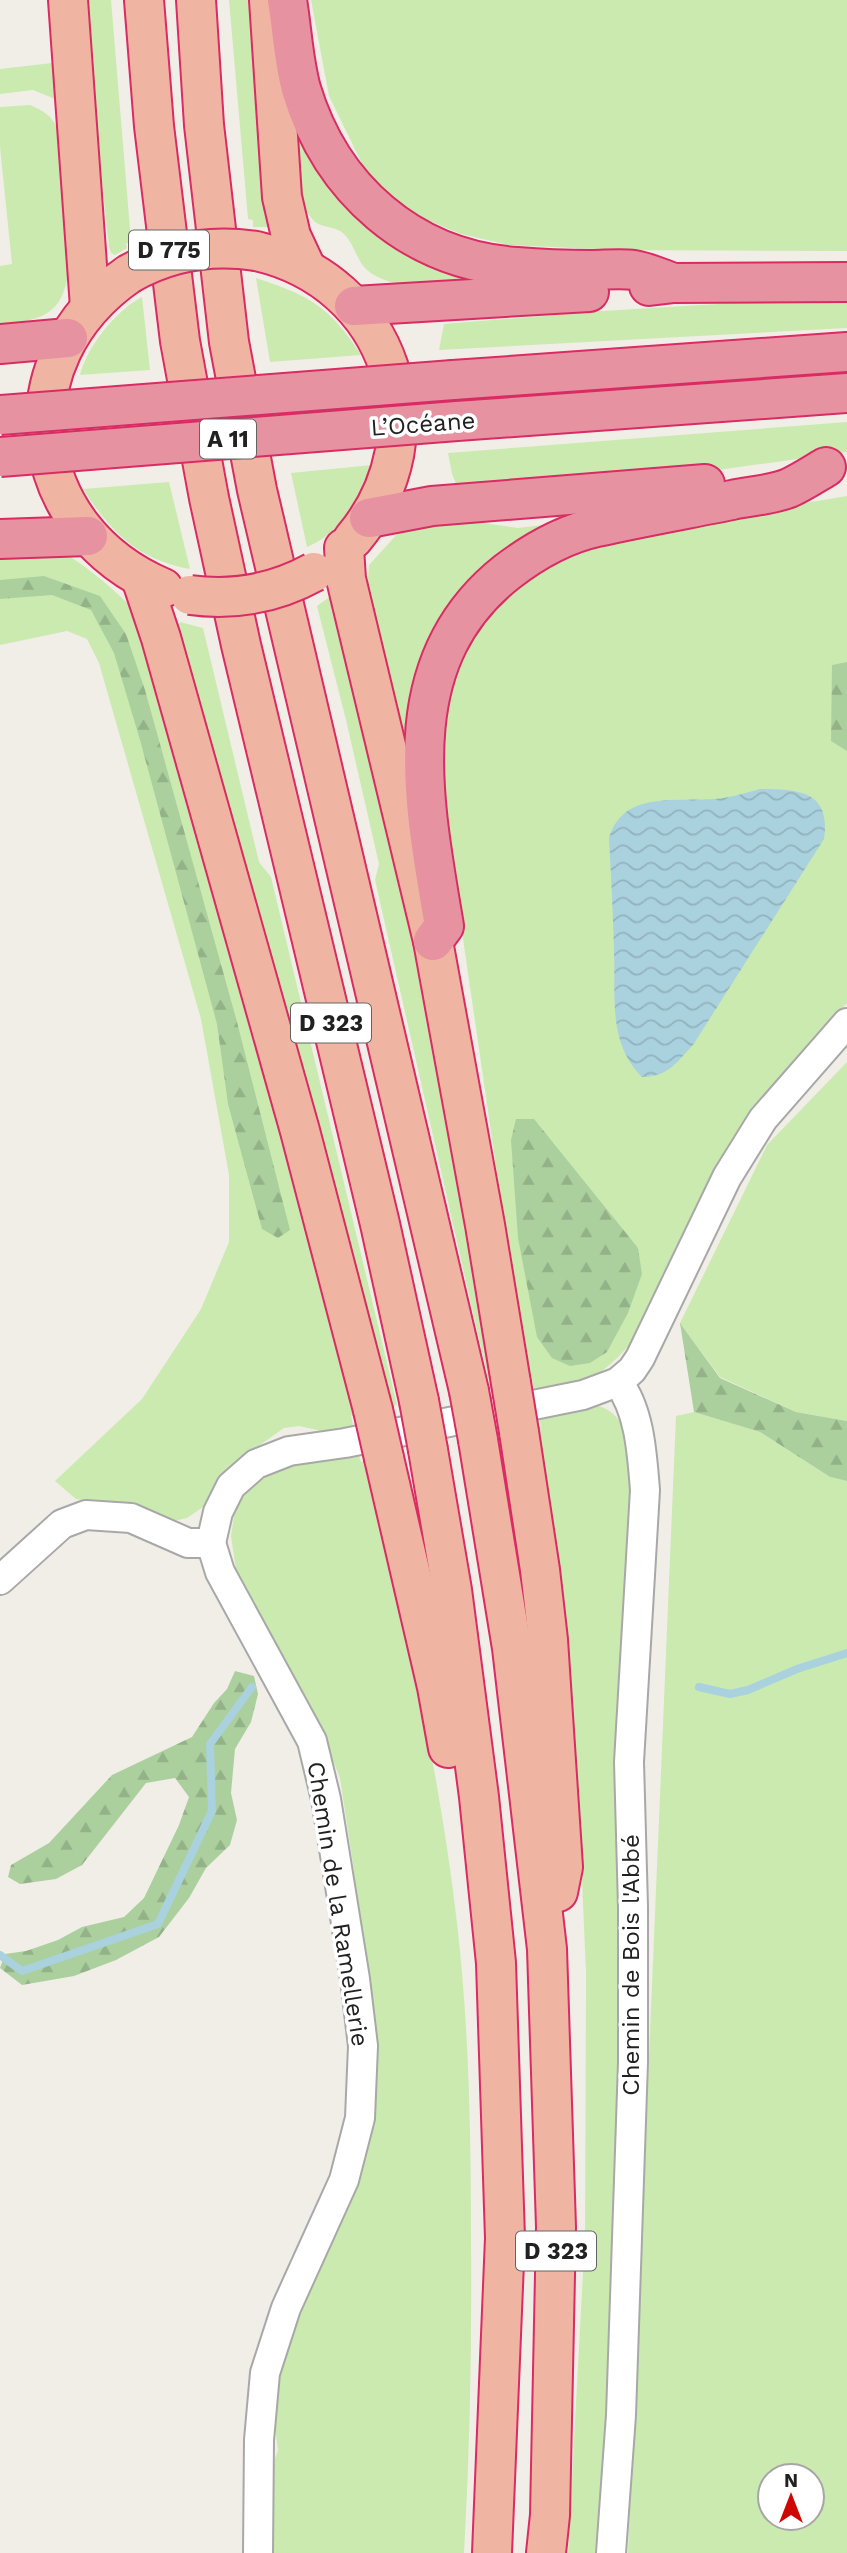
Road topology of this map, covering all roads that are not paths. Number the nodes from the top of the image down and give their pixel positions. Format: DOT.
graph roads {
  1 [pos="68,0"];
  2 [pos="144,0"];
  3 [pos="196,0"];
  4 [pos="269,0"];
  5 [pos="287,0"];
  6 [pos="306,268"];
  7 [pos="847,282"];
  8 [pos="674,283"];
  9 [pos="354,306"];
  10 [pos="90,307"];
  11 [pos="68,338"];
  12 [pos="0,344"];
  13 [pos="847,352"];
  14 [pos="847,393"];
  15 [pos="0,415"];
  16 [pos="0,457"];
  17 [pos="837,465"];
  18 [pos="257,490"];
  19 [pos="209,498"];
  20 [pos="369,518"];
  21 [pos="88,536"];
  22 [pos="0,540"];
  23 [pos="344,548"];
  24 [pos="141,578"];
  25 [pos="433,942"];
  26 [pos="847,1023"];
  27 [pos="618,1382"];
  28 [pos="211,1543"];
  29 [pos="0,1580"];
  30 [pos="547,1949"];
  31 [pos="496,1963"];
  32 [pos="258,2553"];
  33 [pos="492,2553"];
  34 [pos="546,2553"];
  35 [pos="611,2553"];
  1 -- 10 [label="highway"];
  2 -- 19 [label="highway, D 775"];
  3 -- 18 [label="highway, D 775"];
  4 -- 6 [label="highway"];
  5 -- 8 [label="highway"];
  6 -- 9 [label="highway"];
  6 -- 10 [label="highway, bridge"];
  7 -- 8 [label="highway"];
  8 -- 9 [label="highway"];
  9 -- 20 [label="highway"];
  10 -- 11 [label="highway"];
  11 -- 12 [label="highway"];
  11 -- 21 [label="highway"];
  13 -- 15 [label="highway, L’Océane / A 11, bridge"];
  14 -- 16 [label="highway, L’Océane / A 11, bridge"];
  17 -- 20 [label="highway"];
  17 -- 25 [label="highway"];
  18 -- 30 [label="highway, D 323, bridge"];
  19 -- 31 [label="highway, D 323, bridge"];
  20 -- 23 [label="highway"];
  21 -- 22 [label="highway"];
  21 -- 24 [label="highway"];
  23 -- 24 [label="highway, bridge"];
  23 -- 25 [label="highway"];
  24 -- 31 [label="highway, bridge"];
  25 -- 30 [label="highway, bridge"];
  26 -- 27 [label="street"];
  27 -- 28 [label="street"];
  27 -- 35 [label="street, Chemin de Bois l'Abbé"];
  28 -- 29 [label="street"];
  28 -- 32 [label="street, Chemin de la Ramellerie"];
  30 -- 34 [label="highway, D 323"];
  31 -- 33 [label="highway, D 323"];
}
